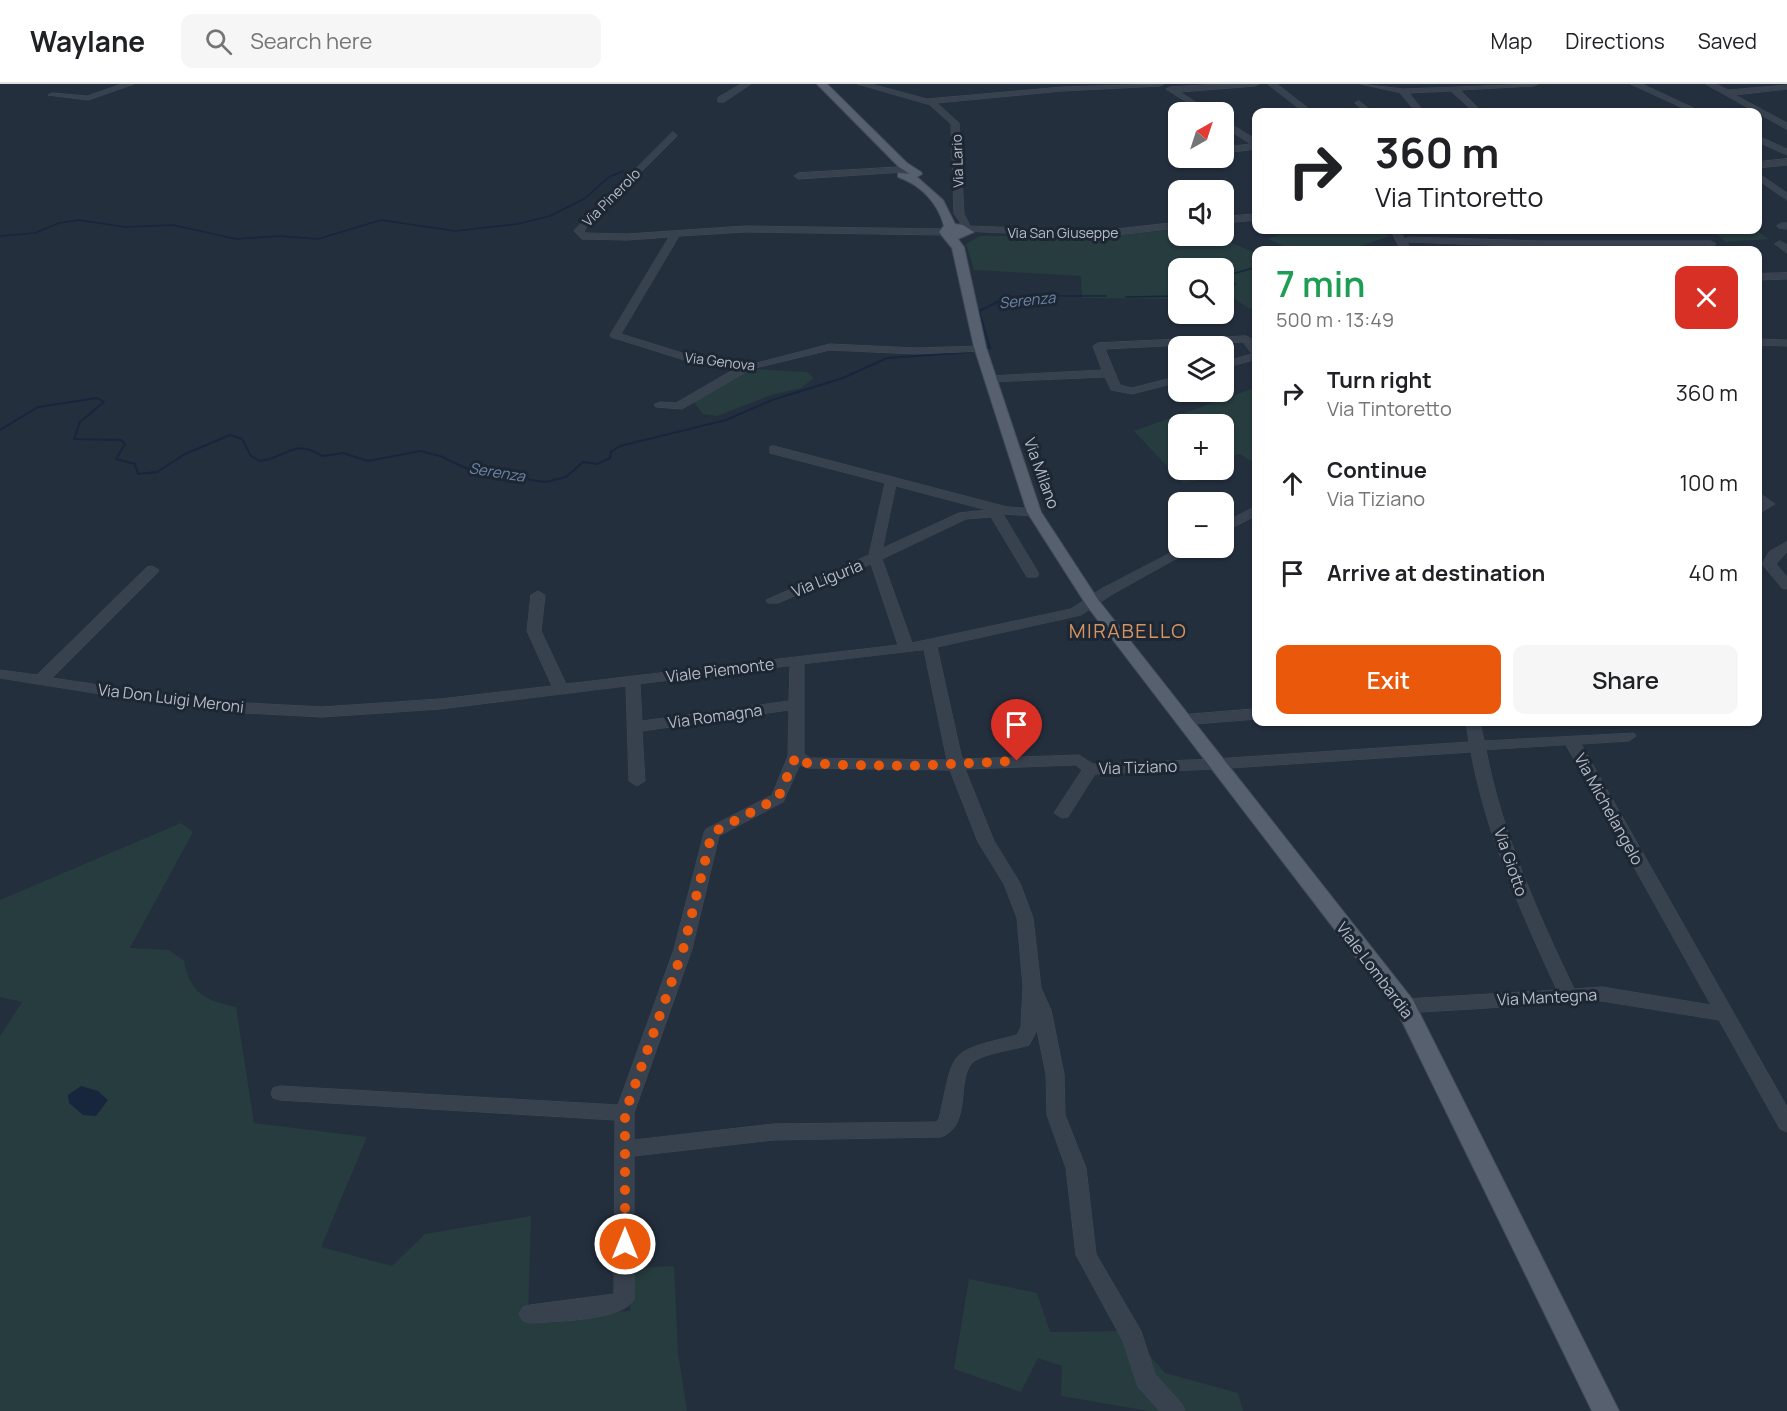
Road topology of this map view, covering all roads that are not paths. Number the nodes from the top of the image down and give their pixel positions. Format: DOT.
graph roads {
  1 [pos="130,84"];
  2 [pos="747,84"];
  3 [pos="822,84"];
  4 [pos="862,84"];
  5 [pos="1161,84"];
  6 [pos="1255,84"];
  7 [pos="1272,84"];
  8 [pos="1365,84"];
  9 [pos="1534,84"];
  10 [pos="1635,84"];
  11 [pos="1710,84"];
  12 [pos="1787,87"];
  13 [pos="1453,88"];
  14 [pos="1172,90"];
  15 [pos="1404,92"];
  16 [pos="1727,93"];
  17 [pos="52,95"];
  18 [pos="721,100"];
  19 [pos="928,102"];
  20 [pos="1191,102"];
  21 [pos="1359,103"];
  22 [pos="1304,108"];
  23 [pos="1365,108"];
  24 [pos="1417,108"];
  25 [pos="1474,108"];
  26 [pos="1689,108"];
  27 [pos="1754,108"];
  28 [pos="1762,112"];
  29 [pos="1787,126"];
  30 [pos="1234,130"];
  31 [pos="673,135"];
  32 [pos="1252,141"];
  33 [pos="1762,141"];
  34 [pos="1252,144"];
  35 [pos="1234,147"];
  36 [pos="1787,152"];
  37 [pos="1787,162"];
  38 [pos="1762,165"];
  39 [pos="906,172"];
  40 [pos="798,176"];
  41 [pos="1762,179"];
  42 [pos="1787,197"];
  43 [pos="1252,217"];
  44 [pos="1234,219"];
  45 [pos="1168,226"];
  46 [pos="955,231"];
  47 [pos="676,233"];
  48 [pos="1533,234"];
  49 [pos="1711,244"];
  50 [pos="1407,245"];
  51 [pos="1476,246"];
  52 [pos="1544,246"];
  53 [pos="1600,246"];
  54 [pos="1787,276"];
  55 [pos="1762,277"];
  56 [pos="1762,342"];
  57 [pos="1787,343"];
  58 [pos="1252,348"];
  59 [pos="981,350"];
  60 [pos="1252,357"];
  61 [pos="1234,362"];
  62 [pos="748,366"];
  63 [pos="1108,374"];
  64 [pos="1014,378"];
  65 [pos="990,379"];
  66 [pos="1168,382"];
  67 [pos="660,405"];
  68 [pos="774,450"];
  69 [pos="891,481"];
  70 [pos="1762,499"];
  71 [pos="1762,508"];
  72 [pos="1001,512"];
  73 [pos="1034,512"];
  74 [pos="1252,513"];
  75 [pos="1234,523"];
  76 [pos="1787,546"];
  77 [pos="875,558"];
  78 [pos="1169,558"];
  79 [pos="152,570"];
  80 [pos="1032,574"];
  81 [pos="1787,585"];
  82 [pos="538,595"];
  83 [pos="773,600"];
  84 [pos="1092,603"];
  85 [pos="930,645"];
  86 [pos="906,647"];
  87 [pos="797,660"];
  88 [pos="0,674"];
  89 [pos="41,680"];
  90 [pos="633,681"];
  91 [pos="561,690"];
  92 [pos="796,705"];
  93 [pos="342,711"];
  94 [pos="1252,714"];
  95 [pos="1182,720"];
  96 [pos="1474,726"];
  97 [pos="635,727"];
  98 [pos="1629,736"];
  99 [pos="1571,740"];
  100 [pos="1477,745"];
  101 [pos="796,756"];
  102 [pos="955,763"];
  103 [pos="1215,764"];
  104 [pos="1090,769"];
  105 [pos="637,781"];
  106 [pos="1062,813"];
  107 [pos="1032,986"];
  108 [pos="1569,996"];
  109 [pos="1405,1006"];
  110 [pos="1723,1014"];
  111 [pos="280,1093"];
  112 [pos="625,1113"];
  113 [pos="1787,1124"];
  114 [pos="624,1149"];
  115 [pos="530,1314"];
  116 [pos="1174,1411"];
  117 [pos="1606,1411"];
  1 -- 17 [label="street"];
  2 -- 18 [label="street"];
  3 -- 39 [label="main road, Via Milano"];
  4 -- 19 [label="street, Via Lario"];
  5 -- 14 [label="street"];
  5 -- 19 [label="street"];
  6 -- 14 [label="street"];
  7 -- 22 [label="street"];
  8 -- 15 [label="street"];
  9 -- 13 [label="street"];
  10 -- 26 [label="street"];
  11 -- 16 [label="street"];
  12 -- 16 [label="street"];
  13 -- 15 [label="street"];
  13 -- 25 [label="street"];
  14 -- 20 [label="street"];
  15 -- 24 [label="street"];
  16 -- 27 [label="street"];
  19 -- 46 [label="street, Via Lario"];
  21 -- 23 [label="street"];
  28 -- 29 [label="street"];
  30 -- 32 [label="street"];
  31 -- 47 [label="street, Via Pinerolo"];
  33 -- 36 [label="street"];
  34 -- 35 [label="street"];
  37 -- 38 [label="street"];
  39 -- 40 [label="street"];
  39 -- 46 [label="main road, Via Milano"];
  41 -- 42 [label="street"];
  43 -- 44 [label="street"];
  45 -- 46 [label="street, Via San Giuseppe"];
  46 -- 47 [label="street"];
  46 -- 59 [label="main road, Via Milano"];
  47 -- 62 [label="street, Via Genova"];
  48 -- 52 [label="street"];
  49 -- 53 [label="street"];
  50 -- 51 [label="street"];
  54 -- 55 [label="street"];
  56 -- 57 [label="street"];
  58 -- 63 [label="street"];
  59 -- 62 [label="street, Via Genova"];
  59 -- 64 [label="street"];
  59 -- 65 [label="main road, Via Milano"];
  60 -- 61 [label="street"];
  62 -- 67 [label="street"];
  63 -- 64 [label="street"];
  63 -- 66 [label="street"];
  64 -- 65 [label="street"];
  65 -- 73 [label="main road, Via Milano"];
  68 -- 69 [label="street"];
  69 -- 72 [label="street"];
  69 -- 77 [label="street, Via Liguria"];
  70 -- 71 [label="street"];
  72 -- 73 [label="street"];
  72 -- 77 [label="street"];
  72 -- 80 [label="street"];
  73 -- 84 [label="main road, Via Milano"];
  74 -- 75 [label="street"];
  76 -- 81 [label="street"];
  77 -- 83 [label="street, Via Liguria"];
  77 -- 86 [label="street"];
  78 -- 84 [label="street, Viale Piemonte"];
  79 -- 89 [label="street"];
  82 -- 91 [label="street"];
  84 -- 85 [label="street, Viale Piemonte"];
  84 -- 95 [label="main road, Viale Lombardia"];
  85 -- 86 [label="street, Viale Piemonte"];
  85 -- 102 [label="street"];
  86 -- 87 [label="street, Viale Piemonte"];
  87 -- 90 [label="street, Viale Piemonte"];
  87 -- 92 [label="street"];
  88 -- 89 [label="street, Via Don Luigi Meroni"];
  89 -- 93 [label="street, Via Don Luigi Meroni"];
  90 -- 91 [label="street, Viale Piemonte"];
  90 -- 97 [label="street"];
  91 -- 93 [label="street, Viale Piemonte"];
  92 -- 97 [label="street, Via Romagna"];
  92 -- 101 [label="street"];
  94 -- 95 [label="street"];
  95 -- 103 [label="main road, Viale Lombardia"];
  96 -- 100 [label="street, Via Giotto"];
  97 -- 105 [label="street"];
  98 -- 99 [label="street"];
  99 -- 100 [label="street, Via Michelangelo"];
  99 -- 110 [label="street, Via Michelangelo"];
  100 -- 103 [label="street, Via Michelangelo"];
  100 -- 108 [label="street, Via Giotto"];
  101 -- 102 [label="street, Via Tiziano"];
  101 -- 112 [label="street"];
  102 -- 104 [label="street, Via Tiziano"];
  102 -- 107 [label="street"];
  103 -- 104 [label="street, Via Tiziano"];
  103 -- 109 [label="main road, Viale Lombardia"];
  104 -- 106 [label="street"];
  107 -- 114 [label="street"];
  107 -- 116 [label="street"];
  108 -- 109 [label="street, Via Mantegna"];
  108 -- 110 [label="street, Via Mantegna"];
  109 -- 117 [label="main road, Viale Lombardia"];
  110 -- 113 [label="street, Via Michelangelo"];
  111 -- 112 [label="street"];
  112 -- 114 [label="street"];
  114 -- 115 [label="street"];
}
